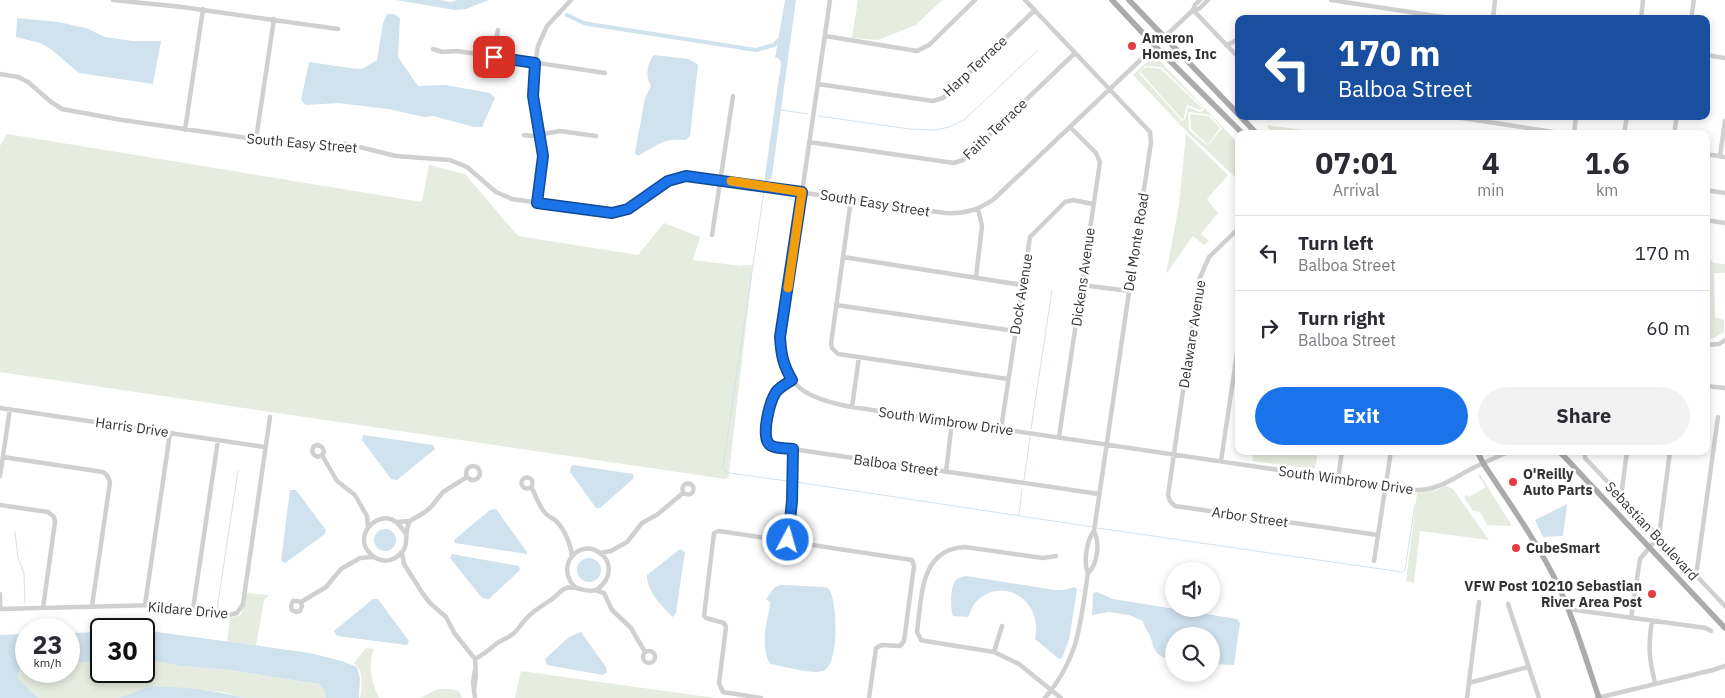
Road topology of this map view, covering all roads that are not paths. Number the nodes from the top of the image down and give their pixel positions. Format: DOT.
graph roads {
  1 [pos="113,0"];
  2 [pos="571,0"];
  3 [pos="830,0"];
  4 [pos="975,0"];
  5 [pos="1025,0"];
  6 [pos="1112,0"];
  7 [pos="1129,0"];
  8 [pos="1200,0"];
  9 [pos="1208,0"];
  10 [pos="1331,0"];
  11 [pos="1495,0"];
  12 [pos="1643,0"];
  13 [pos="1694,0"];
  14 [pos="202,10"];
  15 [pos="1035,10"];
  16 [pos="1193,10"];
  17 [pos="1416,15"];
  18 [pos="1493,15"];
  19 [pos="1641,15"];
  20 [pos="1692,15"];
  21 [pos="274,20"];
  22 [pos="338,29"];
  23 [pos="498,30"];
  24 [pos="825,36"];
  25 [pos="1165,37"];
  26 [pos="1235,41"];
  27 [pos="1227,45"];
  28 [pos="1155,46"];
  29 [pos="433,49"];
  30 [pos="1075,53"];
  31 [pos="1235,54"];
  32 [pos="1710,56"];
  33 [pos="494,57"];
  34 [pos="1725,58"];
  35 [pos="535,63"];
  36 [pos="605,73"];
  37 [pos="0,74"];
  38 [pos="818,84"];
  39 [pos="1110,89"];
  40 [pos="733,96"];
  41 [pos="1235,112"];
  42 [pos="1243,120"];
  43 [pos="1475,120"];
  44 [pos="1725,122"];
  45 [pos="1070,127"];
  46 [pos="185,130"];
  47 [pos="1239,130"];
  48 [pos="1253,130"];
  49 [pos="1540,130"];
  50 [pos="540,134"];
  51 [pos="524,135"];
  52 [pos="596,136"];
  53 [pos="256,139"];
  54 [pos="809,142"];
  55 [pos="1722,157"];
  56 [pos="721,180"];
  57 [pos="1710,191"];
  58 [pos="802,192"];
  59 [pos="1725,193"];
  60 [pos="851,199"];
  61 [pos="537,203"];
  62 [pos="1094,204"];
  63 [pos="978,209"];
  64 [pos="1710,220"];
  65 [pos="1725,222"];
  66 [pos="1235,232"];
  67 [pos="712,235"];
  68 [pos="843,256"];
  69 [pos="976,277"];
  70 [pos="1022,285"];
  71 [pos="1082,285"];
  72 [pos="1129,291"];
  73 [pos="836,305"];
  74 [pos="1015,331"];
  75 [pos="1725,340"];
  76 [pos="1710,345"];
  77 [pos="859,357"];
  78 [pos="1235,367"];
  79 [pos="1008,379"];
  80 [pos="792,380"];
  81 [pos="1710,386"];
  82 [pos="1725,388"];
  83 [pos="852,407"];
  84 [pos="0,408"];
  85 [pos="10,409"];
  86 [pos="270,417"];
  87 [pos="1718,417"];
  88 [pos="952,422"];
  89 [pos="1001,429"];
  90 [pos="170,433"];
  91 [pos="1059,437"];
  92 [pos="218,440"];
  93 [pos="1106,445"];
  94 [pos="265,447"];
  95 [pos="793,449"];
  96 [pos="1173,454"];
  97 [pos="1341,455"];
  98 [pos="1390,455"];
  99 [pos="1479,455"];
  100 [pos="1502,455"];
  101 [pos="1563,455"];
  102 [pos="1585,455"];
  103 [pos="1626,455"];
  104 [pos="1669,455"];
  105 [pos="322,456"];
  106 [pos="3,457"];
  107 [pos="1221,461"];
  108 [pos="1483,464"];
  109 [pos="946,472"];
  110 [pos="0,476"];
  111 [pos="467,477"];
  112 [pos="1338,478"];
  113 [pos="1386,486"];
  114 [pos="531,487"];
  115 [pos="684,493"];
  116 [pos="1099,494"];
  117 [pos="1621,497"];
  118 [pos="0,505"];
  119 [pos="367,516"];
  120 [pos="378,520"];
  121 [pos="410,521"];
  122 [pos="398,522"];
  123 [pos="368,528"];
  124 [pos="1094,531"];
  125 [pos="406,534"];
  126 [pos="1378,536"];
  127 [pos="1659,536"];
  128 [pos="788,540"];
  129 [pos="571,546"];
  130 [pos="365,547"];
  131 [pos="1650,547"];
  132 [pos="580,550"];
  133 [pos="611,552"];
  134 [pos="1087,552"];
  135 [pos="402,553"];
  136 [pos="600,553"];
  137 [pos="1096,553"];
  138 [pos="572,556"];
  139 [pos="1056,556"];
  140 [pos="373,557"];
  141 [pos="360,558"];
  142 [pos="393,559"];
  143 [pos="607,561"];
  144 [pos="1374,561"];
  145 [pos="404,564"];
  146 [pos="1088,573"];
  147 [pos="1696,576"];
  148 [pos="569,579"];
  149 [pos="604,583"];
  150 [pos="566,588"];
  151 [pos="576,588"];
  152 [pos="595,590"];
  153 [pos="0,594"];
  154 [pos="604,594"];
  155 [pos="301,602"];
  156 [pos="1479,602"];
  157 [pos="1508,604"];
  158 [pos="145,605"];
  159 [pos="92,606"];
  160 [pos="1725,606"];
  161 [pos="43,608"];
  162 [pos="0,609"];
  163 [pos="193,609"];
  164 [pos="1568,609"];
  165 [pos="1632,618"];
  166 [pos="1652,621"];
  167 [pos="1002,626"];
  168 [pos="1725,628"];
  169 [pos="1711,631"];
  170 [pos="645,652"];
  171 [pos="994,652"];
  172 [pos="475,659"];
  173 [pos="1725,666"];
  174 [pos="1528,667"];
  175 [pos="1469,682"];
  176 [pos="1655,683"];
  177 [pos="1052,690"];
  178 [pos="475,698"];
  179 [pos="761,698"];
  180 [pos="869,698"];
  181 [pos="1045,698"];
  182 [pos="1061,698"];
  183 [pos="1467,698"];
  184 [pos="1539,698"];
  185 [pos="1598,698"];
  1 -- 14 [label="street"];
  2 -- 35 [label="street"];
  3 -- 24 [label="street, South Wimbrow Drive"];
  4 -- 24 [label="street"];
  5 -- 15 [label="street, Del Monte Road"];
  6 -- 28 [label="main road"];
  7 -- 25 [label="main road"];
  8 -- 16 [label="street"];
  9 -- 16 [label="street"];
  10 -- 17 [label="street"];
  11 -- 18 [label="street"];
  12 -- 19 [label="street"];
  13 -- 20 [label="street"];
  14 -- 21 [label="street"];
  14 -- 46 [label="street"];
  15 -- 30 [label="street, Del Monte Road"];
  15 -- 38 [label="street, Harp Terrace"];
  16 -- 25 [label="street, South Easy Street"];
  16 -- 27 [label="street"];
  21 -- 22 [label="street"];
  21 -- 53 [label="street"];
  23 -- 33 [label="street"];
  24 -- 38 [label="street, South Wimbrow Drive"];
  25 -- 28 [label="street, South Easy Street"];
  25 -- 41 [label="main road"];
  26 -- 27 [label="street"];
  27 -- 31 [label="street"];
  28 -- 39 [label="street, South Easy Street"];
  28 -- 47 [label="main road"];
  29 -- 33 [label="street"];
  30 -- 39 [label="street, Del Monte Road"];
  30 -- 54 [label="street, Faith Terrace"];
  32 -- 34 [label="street"];
  33 -- 35 [label="street"];
  35 -- 36 [label="street"];
  35 -- 50 [label="street"];
  37 -- 46 [label="street, South Easy Street"];
  38 -- 54 [label="street, South Wimbrow Drive"];
  39 -- 45 [label="street, South Easy Street"];
  39 -- 72 [label="street, Del Monte Road"];
  40 -- 56 [label="street"];
  42 -- 48 [label="main road"];
  43 -- 49 [label="street"];
  44 -- 55 [label="street"];
  45 -- 62 [label="street, Dickens Avenue"];
  45 -- 63 [label="street, South Easy Street"];
  46 -- 53 [label="street, South Easy Street"];
  50 -- 51 [label="street"];
  50 -- 52 [label="street"];
  50 -- 61 [label="street"];
  53 -- 61 [label="street, South Easy Street"];
  54 -- 58 [label="street, South Wimbrow Drive"];
  56 -- 58 [label="street, South Easy Street"];
  56 -- 61 [label="street, South Easy Street"];
  56 -- 67 [label="street"];
  57 -- 59 [label="street"];
  58 -- 60 [label="street, South Easy Street"];
  58 -- 80 [label="street, South Wimbrow Drive"];
  60 -- 63 [label="street, South Easy Street"];
  60 -- 68 [label="street"];
  62 -- 70 [label="street, Dock Avenue"];
  62 -- 71 [label="street, Dickens Avenue"];
  63 -- 69 [label="street"];
  64 -- 65 [label="street"];
  66 -- 96 [label="street, Delaware Avenue"];
  68 -- 69 [label="street"];
  68 -- 73 [label="street"];
  69 -- 70 [label="street"];
  70 -- 74 [label="street, Dock Avenue"];
  71 -- 72 [label="street"];
  71 -- 91 [label="street, Dickens Avenue"];
  72 -- 93 [label="street, Del Monte Road"];
  73 -- 74 [label="street"];
  73 -- 77 [label="street"];
  74 -- 79 [label="street, Dock Avenue"];
  75 -- 76 [label="street"];
  77 -- 79 [label="street"];
  77 -- 83 [label="street"];
  78 -- 107 [label="street"];
  79 -- 89 [label="street, Dock Avenue"];
  80 -- 83 [label="street, South Wimbrow Drive"];
  80 -- 95 [label="street, Balboa Street"];
  81 -- 82 [label="street"];
  83 -- 88 [label="street, South Wimbrow Drive"];
  84 -- 85 [label="street, Harris Drive"];
  85 -- 90 [label="street, Harris Drive"];
  85 -- 106 [label="street"];
  86 -- 94 [label="street, Kildare Drive"];
  87 -- 147 [label="street"];
  88 -- 89 [label="street, South Wimbrow Drive"];
  88 -- 109 [label="street"];
  89 -- 91 [label="street, South Wimbrow Drive"];
  90 -- 92 [label="street, Harris Drive"];
  90 -- 158 [label="street"];
  91 -- 93 [label="street, South Wimbrow Drive"];
  92 -- 94 [label="street, Harris Drive"];
  92 -- 163 [label="street"];
  93 -- 96 [label="street, South Wimbrow Drive"];
  93 -- 116 [label="street, Del Monte Road"];
  94 -- 163 [label="street, Kildare Drive"];
  95 -- 109 [label="street, Balboa Street"];
  95 -- 128 [label="street"];
  96 -- 107 [label="street, South Wimbrow Drive"];
  96 -- 126 [label="street, Arbor Street"];
  97 -- 112 [label="street"];
  98 -- 113 [label="street"];
  99 -- 108 [label="main road"];
  100 -- 108 [label="street, South Wimbrow Drive"];
  101 -- 131 [label="main road, Sebastian Boulevard"];
  102 -- 117 [label="street"];
  103 -- 117 [label="street"];
  104 -- 127 [label="street"];
  105 -- 119 [label="street"];
  106 -- 110 [label="street"];
  106 -- 159 [label="street"];
  107 -- 112 [label="street, South Wimbrow Drive"];
  108 -- 113 [label="street, South Wimbrow Drive"];
  108 -- 164 [label="main road"];
  109 -- 116 [label="street, Balboa Street"];
  111 -- 121 [label="street"];
  112 -- 113 [label="street, South Wimbrow Drive"];
  113 -- 126 [label="street"];
  114 -- 129 [label="street"];
  115 -- 133 [label="street"];
  116 -- 124 [label="street, Del Monte Road"];
  117 -- 127 [label="street"];
  118 -- 161 [label="street"];
  119 -- 120 [label="street"];
  119 -- 123 [label="street"];
  120 -- 122 [label="street"];
  120 -- 123 [label="street"];
  121 -- 122 [label="street"];
  121 -- 125 [label="street"];
  122 -- 125 [label="street"];
  123 -- 130 [label="street"];
  124 -- 134 [label="street"];
  124 -- 137 [label="street"];
  125 -- 135 [label="street"];
  126 -- 144 [label="street"];
  127 -- 131 [label="street"];
  127 -- 147 [label="street"];
  128 -- 179 [label="street"];
  128 -- 180 [label="street"];
  129 -- 132 [label="street"];
  129 -- 138 [label="street"];
  130 -- 140 [label="street"];
  130 -- 141 [label="street"];
  131 -- 165 [label="street"];
  131 -- 168 [label="main road, Sebastian Boulevard"];
  132 -- 136 [label="street"];
  132 -- 138 [label="street"];
  133 -- 136 [label="street"];
  133 -- 143 [label="street"];
  134 -- 137 [label="street"];
  134 -- 146 [label="street"];
  135 -- 142 [label="street"];
  135 -- 145 [label="street"];
  136 -- 143 [label="street"];
  137 -- 146 [label="street"];
  138 -- 148 [label="street"];
  139 -- 171 [label="street"];
  140 -- 141 [label="street"];
  140 -- 142 [label="street"];
  141 -- 155 [label="street"];
  142 -- 145 [label="street"];
  143 -- 149 [label="street"];
  145 -- 172 [label="street"];
  146 -- 177 [label="street"];
  147 -- 160 [label="street"];
  148 -- 150 [label="street"];
  148 -- 151 [label="street"];
  149 -- 152 [label="street"];
  149 -- 154 [label="street"];
  150 -- 151 [label="street"];
  150 -- 172 [label="street"];
  151 -- 152 [label="street"];
  152 -- 154 [label="street"];
  153 -- 162 [label="street"];
  154 -- 170 [label="street"];
  156 -- 175 [label="street"];
  157 -- 174 [label="street"];
  158 -- 159 [label="street, Kildare Drive"];
  158 -- 163 [label="street, Kildare Drive"];
  159 -- 161 [label="street, Kildare Drive"];
  161 -- 162 [label="street, Kildare Drive"];
  164 -- 165 [label="street"];
  164 -- 185 [label="main road"];
  165 -- 166 [label="street"];
  166 -- 169 [label="street"];
  166 -- 176 [label="street"];
  167 -- 171 [label="street"];
  171 -- 177 [label="street"];
  172 -- 178 [label="street"];
  173 -- 176 [label="street"];
  174 -- 175 [label="street"];
  174 -- 184 [label="street"];
  175 -- 183 [label="street"];
  176 -- 185 [label="street"];
  177 -- 181 [label="street"];
  177 -- 182 [label="street"];
}
